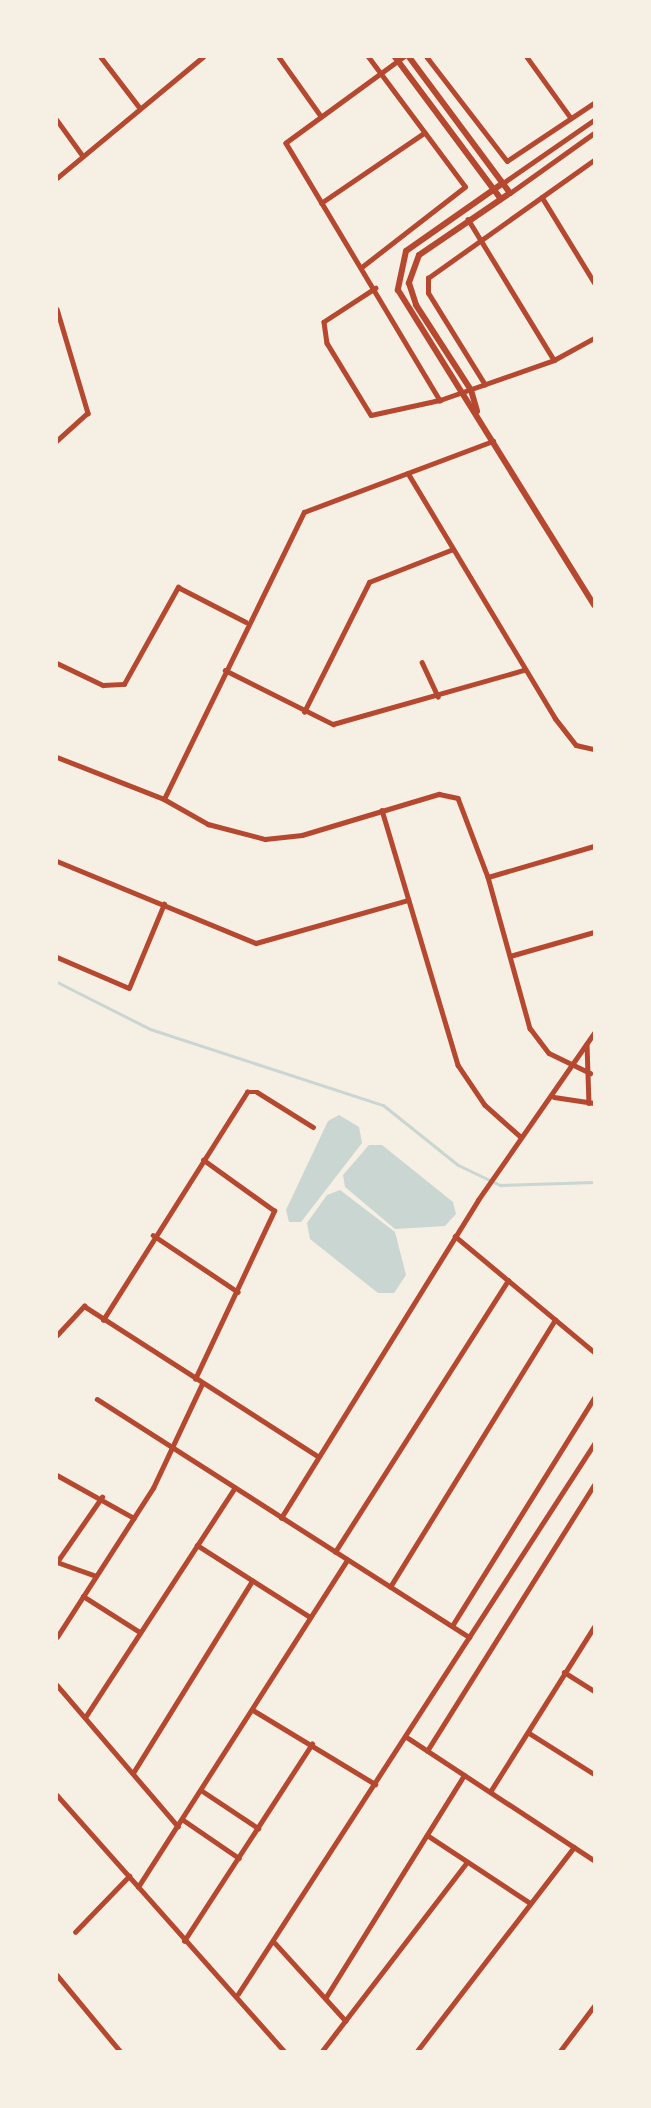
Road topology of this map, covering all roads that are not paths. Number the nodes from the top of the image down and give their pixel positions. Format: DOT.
graph roads {
  1 [pos="101,57"];
  2 [pos="191,57"];
  3 [pos="203,57"];
  4 [pos="279,57"];
  5 [pos="368,57"];
  6 [pos="409,57"];
  7 [pos="427,57"];
  8 [pos="527,57"];
  9 [pos="399,58"];
  10 [pos="195,63"];
  11 [pos="381,74"];
  12 [pos="594,103"];
  13 [pos="140,108"];
  14 [pos="321,116"];
  15 [pos="571,118"];
  16 [pos="57,120"];
  17 [pos="594,120"];
  18 [pos="424,133"];
  19 [pos="594,133"];
  20 [pos="82,156"];
  21 [pos="594,160"];
  22 [pos="57,178"];
  23 [pos="503,183"];
  24 [pos="494,189"];
  25 [pos="510,193"];
  26 [pos="542,197"];
  27 [pos="501,199"];
  28 [pos="321,203"];
  29 [pos="468,219"];
  30 [pos="482,240"];
  31 [pos="363,266"];
  32 [pos="594,282"];
  33 [pos="376,288"];
  34 [pos="57,309"];
  35 [pos="594,338"];
  36 [pos="554,360"];
  37 [pos="485,385"];
  38 [pos="471,390"];
  39 [pos="460,394"];
  40 [pos="440,400"];
  41 [pos="477,411"];
  42 [pos="57,441"];
  43 [pos="494,441"];
  44 [pos="408,473"];
  45 [pos="453,549"];
  46 [pos="594,605"];
  47 [pos="246,622"];
  48 [pos="422,662"];
  49 [pos="57,663"];
  50 [pos="225,670"];
  51 [pos="524,670"];
  52 [pos="438,696"];
  53 [pos="304,712"];
  54 [pos="594,749"];
  55 [pos="57,757"];
  56 [pos="164,799"];
  57 [pos="382,810"];
  58 [pos="594,846"];
  59 [pos="57,861"];
  60 [pos="488,877"];
  61 [pos="408,900"];
  62 [pos="164,904"];
  63 [pos="594,932"];
  64 [pos="510,956"];
  65 [pos="57,957"];
  66 [pos="594,1033"];
  67 [pos="587,1044"];
  68 [pos="572,1065"];
  69 [pos="590,1072"];
  70 [pos="554,1097"];
  71 [pos="591,1103"];
  72 [pos="313,1127"];
  73 [pos="521,1137"];
  74 [pos="203,1160"];
  75 [pos="153,1235"];
  76 [pos="455,1236"];
  77 [pos="508,1280"];
  78 [pos="238,1292"];
  79 [pos="103,1320"];
  80 [pos="555,1320"];
  81 [pos="57,1335"];
  82 [pos="594,1352"];
  83 [pos="195,1379"];
  84 [pos="202,1384"];
  85 [pos="594,1398"];
  86 [pos="97,1399"];
  87 [pos="594,1445"];
  88 [pos="173,1449"];
  89 [pos="316,1455"];
  90 [pos="57,1475"];
  91 [pos="594,1485"];
  92 [pos="234,1489"];
  93 [pos="102,1497"];
  94 [pos="134,1518"];
  95 [pos="281,1518"];
  96 [pos="197,1545"];
  97 [pos="335,1552"];
  98 [pos="346,1560"];
  99 [pos="57,1562"];
  100 [pos="96,1576"];
  101 [pos="252,1581"];
  102 [pos="390,1587"];
  103 [pos="83,1596"];
  104 [pos="310,1617"];
  105 [pos="452,1626"];
  106 [pos="594,1627"];
  107 [pos="140,1632"];
  108 [pos="57,1636"];
  109 [pos="469,1637"];
  110 [pos="564,1672"];
  111 [pos="57,1685"];
  112 [pos="594,1691"];
  113 [pos="253,1710"];
  114 [pos="86,1716"];
  115 [pos="529,1733"];
  116 [pos="408,1738"];
  117 [pos="312,1744"];
  118 [pos="427,1751"];
  119 [pos="133,1773"];
  120 [pos="594,1774"];
  121 [pos="464,1775"];
  122 [pos="375,1784"];
  123 [pos="201,1790"];
  124 [pos="490,1792"];
  125 [pos="57,1796"];
  126 [pos="182,1818"];
  127 [pos="178,1826"];
  128 [pos="258,1828"];
  129 [pos="427,1835"];
  130 [pos="574,1847"];
  131 [pos="239,1858"];
  132 [pos="594,1860"];
  133 [pos="467,1862"];
  134 [pos="129,1876"];
  135 [pos="138,1887"];
  136 [pos="530,1903"];
  137 [pos="75,1932"];
  138 [pos="184,1941"];
  139 [pos="275,1943"];
  140 [pos="58,1979"];
  141 [pos="238,1994"];
  142 [pos="326,1997"];
  143 [pos="594,2006"];
  144 [pos="346,2021"];
  145 [pos="117,2050"];
  146 [pos="284,2051"];
  147 [pos="322,2051"];
  148 [pos="417,2051"];
  149 [pos="560,2051"];
  1 -- 13 [label="street"];
  2 -- 10 [label="street"];
  3 -- 10 [label="street"];
  4 -- 14 [label="street"];
  5 -- 11 [label="street"];
  6 -- 23 [label="street"];
  7 -- 15 [label="street"];
  8 -- 15 [label="street"];
  9 -- 11 [label="street"];
  9 -- 24 [label="street"];
  10 -- 13 [label="street"];
  11 -- 14 [label="street"];
  11 -- 18 [label="street"];
  12 -- 15 [label="street"];
  13 -- 20 [label="street"];
  14 -- 28 [label="street"];
  16 -- 20 [label="street"];
  17 -- 23 [label="street"];
  18 -- 28 [label="street"];
  18 -- 31 [label="street"];
  19 -- 25 [label="street"];
  20 -- 22 [label="street"];
  21 -- 26 [label="street"];
  23 -- 24 [label="street"];
  23 -- 25 [label="street"];
  24 -- 27 [label="street"];
  24 -- 39 [label="street"];
  25 -- 27 [label="street"];
  26 -- 30 [label="street"];
  26 -- 32 [label="street"];
  27 -- 29 [label="street"];
  28 -- 31 [label="street"];
  29 -- 30 [label="street"];
  29 -- 38 [label="street"];
  30 -- 36 [label="street"];
  30 -- 37 [label="street"];
  31 -- 33 [label="street"];
  33 -- 40 [label="street"];
  33 -- 40 [label="street"];
  34 -- 42 [label="street"];
  35 -- 36 [label="street"];
  36 -- 37 [label="street"];
  37 -- 38 [label="street"];
  38 -- 39 [label="street"];
  38 -- 41 [label="street"];
  39 -- 40 [label="street"];
  39 -- 41 [label="street"];
  41 -- 43 [label="street"];
  43 -- 44 [label="street"];
  43 -- 46 [label="street"];
  44 -- 45 [label="street"];
  44 -- 47 [label="street"];
  45 -- 51 [label="street"];
  45 -- 53 [label="street"];
  47 -- 49 [label="street"];
  47 -- 50 [label="street"];
  48 -- 52 [label="street"];
  50 -- 53 [label="street"];
  50 -- 56 [label="street"];
  51 -- 52 [label="street"];
  51 -- 54 [label="street"];
  52 -- 53 [label="street"];
  55 -- 56 [label="street"];
  56 -- 57 [label="street"];
  57 -- 60 [label="street"];
  57 -- 61 [label="street"];
  58 -- 60 [label="street"];
  59 -- 62 [label="street"];
  60 -- 64 [label="street"];
  61 -- 62 [label="street"];
  61 -- 73 [label="street"];
  62 -- 65 [label="street"];
  63 -- 64 [label="street"];
  64 -- 68 [label="street"];
  66 -- 67 [label="street"];
  67 -- 68 [label="street"];
  67 -- 69 [label="street"];
  68 -- 69 [label="street"];
  68 -- 70 [label="street"];
  69 -- 71 [label="street"];
  70 -- 71 [label="street"];
  70 -- 73 [label="street"];
  72 -- 74 [label="street"];
  73 -- 76 [label="street"];
  74 -- 75 [label="street"];
  74 -- 78 [label="street"];
  75 -- 78 [label="street"];
  75 -- 79 [label="street"];
  76 -- 77 [label="street"];
  76 -- 89 [label="street"];
  77 -- 80 [label="street"];
  77 -- 97 [label="street"];
  78 -- 83 [label="street"];
  79 -- 81 [label="street"];
  79 -- 83 [label="street"];
  80 -- 82 [label="street"];
  80 -- 102 [label="street"];
  83 -- 84 [label="street"];
  84 -- 88 [label="street"];
  84 -- 89 [label="street"];
  85 -- 105 [label="street"];
  86 -- 88 [label="street"];
  87 -- 109 [label="street"];
  88 -- 92 [label="street"];
  88 -- 94 [label="street"];
  89 -- 95 [label="street"];
  90 -- 93 [label="street"];
  91 -- 118 [label="street"];
  92 -- 95 [label="street"];
  92 -- 96 [label="street"];
  93 -- 94 [label="street"];
  93 -- 99 [label="street"];
  94 -- 100 [label="street"];
  95 -- 97 [label="street"];
  96 -- 101 [label="street"];
  96 -- 107 [label="street"];
  97 -- 98 [label="street"];
  98 -- 102 [label="street"];
  98 -- 104 [label="street"];
  99 -- 100 [label="street"];
  100 -- 103 [label="street"];
  101 -- 104 [label="street"];
  101 -- 119 [label="street"];
  102 -- 105 [label="street"];
  103 -- 107 [label="street"];
  103 -- 108 [label="street"];
  104 -- 113 [label="street"];
  105 -- 109 [label="street"];
  106 -- 110 [label="street"];
  107 -- 114 [label="street"];
  109 -- 116 [label="street"];
  110 -- 112 [label="street"];
  110 -- 115 [label="street"];
  111 -- 114 [label="street"];
  113 -- 117 [label="street"];
  113 -- 123 [label="street"];
  114 -- 119 [label="street"];
  115 -- 120 [label="street"];
  115 -- 124 [label="street"];
  116 -- 118 [label="street"];
  116 -- 122 [label="street"];
  117 -- 122 [label="street"];
  117 -- 128 [label="street"];
  118 -- 121 [label="street"];
  119 -- 127 [label="street"];
  121 -- 124 [label="street"];
  121 -- 129 [label="street"];
  122 -- 139 [label="street"];
  123 -- 126 [label="street"];
  123 -- 128 [label="street"];
  124 -- 130 [label="street"];
  125 -- 134 [label="street"];
  126 -- 127 [label="street"];
  126 -- 131 [label="street"];
  127 -- 135 [label="street"];
  128 -- 131 [label="street"];
  129 -- 133 [label="street"];
  129 -- 142 [label="street"];
  130 -- 132 [label="street"];
  130 -- 136 [label="street"];
  131 -- 138 [label="street"];
  133 -- 136 [label="street"];
  133 -- 144 [label="street"];
  134 -- 135 [label="street"];
  134 -- 137 [label="street"];
  135 -- 138 [label="street"];
  136 -- 148 [label="street"];
  138 -- 141 [label="street"];
  139 -- 141 [label="street"];
  139 -- 142 [label="street"];
  140 -- 145 [label="street"];
  141 -- 146 [label="street"];
  142 -- 144 [label="street"];
  143 -- 149 [label="street"];
  144 -- 147 [label="street"];
}
